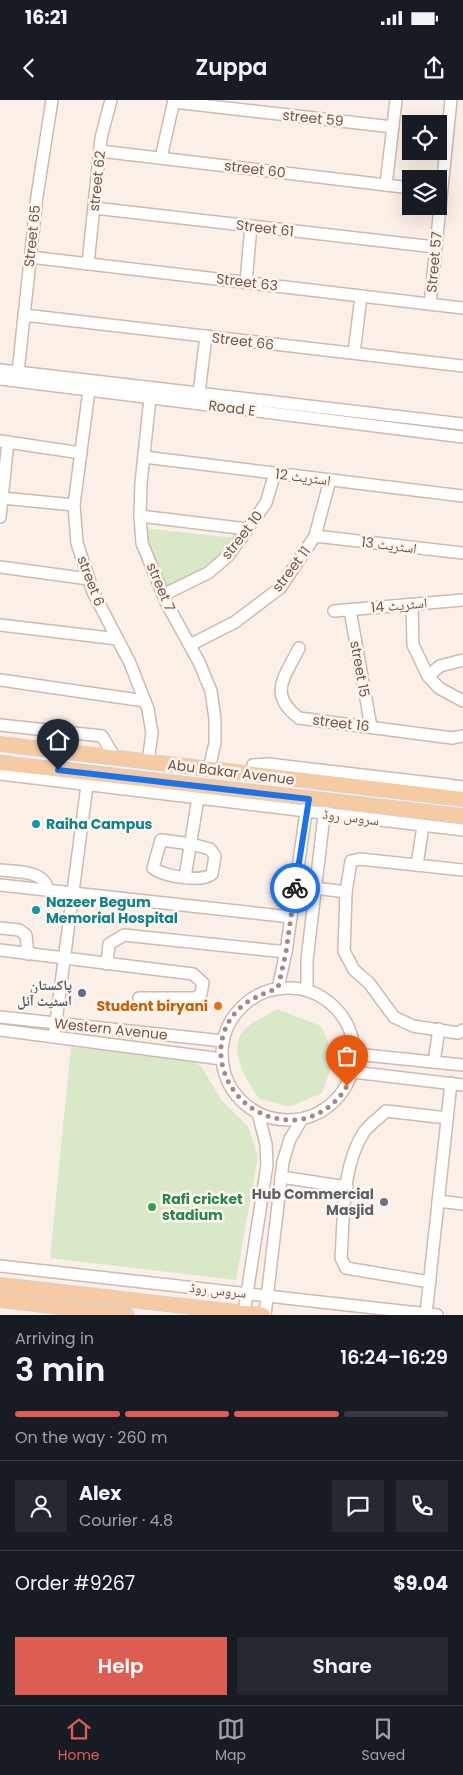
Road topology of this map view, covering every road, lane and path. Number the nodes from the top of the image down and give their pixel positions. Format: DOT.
graph roads {
  1 [pos="52,100"];
  2 [pos="111,100"];
  3 [pos="396,100"];
  4 [pos="451,100"];
  5 [pos="174,101"];
  6 [pos="393,127"];
  7 [pos="100,151"];
  8 [pos="161,158"];
  9 [pos="443,170"];
  10 [pos="386,185"];
  11 [pos="402,187"];
  12 [pos="94,208"];
  13 [pos="438,215"];
  14 [pos="251,226"];
  15 [pos="435,247"];
  16 [pos="30,257"];
  17 [pos="88,264"];
  18 [pos="246,282"];
  19 [pos="361,296"];
  20 [pos="430,304"];
  21 [pos="463,308"];
  22 [pos="24,315"];
  23 [pos="206,336"];
  24 [pos="354,353"];
  25 [pos="463,366"];
  26 [pos="0,370"];
  27 [pos="18,372"];
  28 [pos="0,379"];
  29 [pos="89,390"];
  30 [pos="199,393"];
  31 [pos="150,398"];
  32 [pos="463,424"];
  33 [pos="463,437"];
  34 [pos="4,442"];
  35 [pos="81,453"];
  36 [pos="144,457"];
  37 [pos="275,473"];
  38 [pos="330,480"];
  39 [pos="463,496"];
  40 [pos="2,498"];
  41 [pos="74,505"];
  42 [pos="140,516"];
  43 [pos="0,517"];
  44 [pos="247,529"];
  45 [pos="315,536"];
  46 [pos="463,554"];
  47 [pos="0,567"];
  48 [pos="89,579"];
  49 [pos="163,595"];
  50 [pos="463,600"];
  51 [pos="412,604"];
  52 [pos="350,610"];
  53 [pos="334,611"];
  54 [pos="0,625"];
  55 [pos="118,639"];
  56 [pos="190,645"];
  57 [pos="299,648"];
  58 [pos="463,660"];
  59 [pos="428,676"];
  60 [pos="0,680"];
  61 [pos="463,701"];
  62 [pos="145,702"];
  63 [pos="0,725"];
  64 [pos="371,727"];
  65 [pos="463,736"];
  66 [pos="0,744"];
  67 [pos="115,758"];
  68 [pos="148,762"];
  69 [pos="0,763"];
  70 [pos="208,769"];
  71 [pos="0,774"];
  72 [pos="87,785"];
  73 [pos="463,787"];
  74 [pos="447,791"];
  75 [pos="198,798"];
  76 [pos="463,799"];
  77 [pos="308,805"];
  78 [pos="325,807"];
  79 [pos="463,816"];
  80 [pos="424,826"];
  81 [pos="463,830"];
  82 [pos="191,844"];
  83 [pos="417,865"];
  84 [pos="0,870"];
  85 [pos="463,870"];
  86 [pos="185,877"];
  87 [pos="0,884"];
  88 [pos="316,888"];
  89 [pos="48,891"];
  90 [pos="346,892"];
  91 [pos="73,894"];
  92 [pos="291,916"];
  93 [pos="0,928"];
  94 [pos="0,950"];
  95 [pos="286,952"];
  96 [pos="28,954"];
  97 [pos="65,958"];
  98 [pos="107,964"];
  99 [pos="278,988"];
  100 [pos="307,990"];
  101 [pos="139,998"];
  102 [pos="0,1016"];
  103 [pos="57,1023"];
  104 [pos="439,1029"];
  105 [pos="0,1030"];
  106 [pos="463,1030"];
  107 [pos="54,1037"];
  108 [pos="223,1040"];
  109 [pos="355,1054"];
  110 [pos="222,1059"];
  111 [pos="434,1062"];
  112 [pos="463,1065"];
  113 [pos="353,1072"];
  114 [pos="451,1083"];
  115 [pos="463,1084"];
  116 [pos="258,1113"];
  117 [pos="447,1118"];
  118 [pos="302,1119"];
  119 [pos="282,1177"];
  120 [pos="347,1187"];
  121 [pos="438,1201"];
  122 [pos="463,1204"];
  123 [pos="0,1266"];
  124 [pos="430,1282"];
  125 [pos="0,1285"];
  126 [pos="248,1294"];
  127 [pos="268,1296"];
  128 [pos="0,1300"];
  129 [pos="32,1309"];
  130 [pos="244,1313"];
  131 [pos="432,1314"];
  132 [pos="127,1315"];
  133 [pos="264,1315"];
  1 -- 16 [label="street, Street 65"];
  2 -- 7 [label="street, street 62"];
  3 -- 6 [label="street"];
  4 -- 9 [label="street, Street 57"];
  5 -- 6 [label="street, street 59"];
  5 -- 8 [label="street"];
  6 -- 10 [label="street"];
  7 -- 8 [label="street, street 60"];
  7 -- 12 [label="street, street 62"];
  8 -- 10 [label="street, street 60"];
  10 -- 11 [label="street, street 60"];
  12 -- 14 [label="street, Street 61"];
  12 -- 17 [label="street, street 62"];
  13 -- 15 [label="street, Street 57"];
  14 -- 15 [label="street, Street 61"];
  14 -- 18 [label="street"];
  15 -- 20 [label="street, Street 57"];
  16 -- 17 [label="street, Street 63"];
  16 -- 22 [label="street, Street 65"];
  17 -- 18 [label="street, Street 63"];
  18 -- 19 [label="street, Street 63"];
  19 -- 20 [label="street, Street 63"];
  19 -- 24 [label="street"];
  20 -- 21 [label="street, Street 63"];
  22 -- 23 [label="street, Street 66"];
  22 -- 27 [label="street, Street 65"];
  23 -- 24 [label="street, Street 66"];
  23 -- 30 [label="street"];
  24 -- 25 [label="street, Street 66"];
  26 -- 27 [label="street, Road E"];
  27 -- 30 [label="street, Road E"];
  28 -- 29 [label="street, Road E"];
  29 -- 31 [label="street, Road E"];
  29 -- 35 [label="street, street 6"];
  30 -- 32 [label="street, Road E"];
  31 -- 33 [label="street, Road E"];
  31 -- 36 [label="street, street 7"];
  34 -- 35 [label="street"];
  34 -- 40 [label="street"];
  35 -- 41 [label="street, street 6"];
  36 -- 37 [label="street, اسٹریٹ 12"];
  36 -- 42 [label="street, street 7"];
  37 -- 38 [label="street, اسٹریٹ 12"];
  37 -- 44 [label="street, street 10"];
  38 -- 39 [label="street, اسٹریٹ 12"];
  38 -- 45 [label="street, street 11"];
  40 -- 41 [label="street"];
  40 -- 43 [label="street"];
  41 -- 48 [label="street, street 6"];
  42 -- 44 [label="street"];
  42 -- 49 [label="street, street 7"];
  44 -- 49 [label="street, street 10"];
  45 -- 46 [label="street, اسٹریٹ 13"];
  45 -- 56 [label="street, street 11"];
  47 -- 48 [label="street"];
  48 -- 55 [label="street, street 6"];
  49 -- 56 [label="street, street 7"];
  50 -- 51 [label="street, اسٹریٹ 14"];
  51 -- 52 [label="street, اسٹریٹ 14"];
  51 -- 59 [label="street"];
  52 -- 53 [label="street, اسٹریٹ 14"];
  52 -- 64 [label="street, street 15"];
  54 -- 55 [label="street"];
  55 -- 62 [label="street, street 6"];
  56 -- 70 [label="street, street 7"];
  57 -- 64 [label="street, street 16"];
  58 -- 59 [label="street"];
  59 -- 61 [label="street"];
  60 -- 62 [label="street"];
  62 -- 68 [label="street, street 6"];
  63 -- 67 [label="street"];
  64 -- 65 [label="street, street 16"];
  66 -- 67 [label="main road, Abu Bakar Avenue"];
  67 -- 68 [label="main road, Abu Bakar Avenue"];
  68 -- 70 [label="main road, Abu Bakar Avenue"];
  69 -- 77 [label="main road, Abu Bakar Avenue"];
  70 -- 74 [label="main road, Abu Bakar Avenue"];
  71 -- 72 [label="street, سروس روڈ"];
  72 -- 75 [label="street, سروس روڈ"];
  72 -- 91 [label="street"];
  73 -- 74 [label="street"];
  74 -- 76 [label="main road, Abu Bakar Avenue"];
  75 -- 77 [label="street, سروس روڈ"];
  75 -- 82 [label="street"];
  77 -- 78 [label="main road, Abu Bakar Avenue"];
  77 -- 92 [label="street"];
  78 -- 79 [label="main road, Abu Bakar Avenue"];
  78 -- 80 [label="street, سروس روڈ"];
  78 -- 88 [label="street"];
  80 -- 81 [label="street, سروس روڈ"];
  80 -- 83 [label="street"];
  82 -- 86 [label="street"];
  82 -- 86 [label="street"];
  82 -- 86 [label="street"];
  83 -- 85 [label="street"];
  83 -- 90 [label="street"];
  84 -- 89 [label="street"];
  87 -- 89 [label="street"];
  88 -- 90 [label="street"];
  88 -- 100 [label="street"];
  89 -- 91 [label="street"];
  90 -- 104 [label="street"];
  91 -- 92 [label="street"];
  91 -- 97 [label="street"];
  92 -- 95 [label="street"];
  93 -- 96 [label="street"];
  94 -- 96 [label="street"];
  95 -- 98 [label="street"];
  95 -- 99 [label="street"];
  96 -- 97 [label="street"];
  97 -- 98 [label="street"];
  97 -- 103 [label="street"];
  98 -- 101 [label="street"];
  99 -- 100 [label="street"];
  99 -- 108 [label="street"];
  100 -- 109 [label="street"];
  102 -- 103 [label="street, Western Avenue"];
  103 -- 107 [label="street"];
  103 -- 108 [label="street, Western Avenue"];
  104 -- 106 [label="street"];
  104 -- 111 [label="street"];
  105 -- 107 [label="street, Western Avenue"];
  107 -- 110 [label="street, Western Avenue"];
  108 -- 110 [label="street"];
  109 -- 111 [label="street"];
  109 -- 113 [label="street"];
  110 -- 116 [label="street"];
  111 -- 112 [label="street"];
  113 -- 114 [label="street"];
  113 -- 118 [label="street"];
  114 -- 115 [label="street"];
  114 -- 117 [label="street"];
  116 -- 118 [label="street"];
  116 -- 126 [label="street"];
  117 -- 120 [label="street"];
  117 -- 121 [label="street"];
  118 -- 119 [label="street"];
  119 -- 120 [label="street"];
  119 -- 127 [label="street"];
  120 -- 124 [label="street"];
  121 -- 122 [label="street"];
  121 -- 124 [label="street"];
  123 -- 126 [label="street, سروس روڈ"];
  124 -- 131 [label="street"];
  125 -- 130 [label="main road"];
  126 -- 127 [label="street, سروس روڈ"];
  126 -- 130 [label="street"];
  127 -- 131 [label="street, سروس روڈ"];
  127 -- 133 [label="street"];
  128 -- 129 [label="main road"];
  129 -- 132 [label="main road"];
  130 -- 133 [label="main road"];
}
